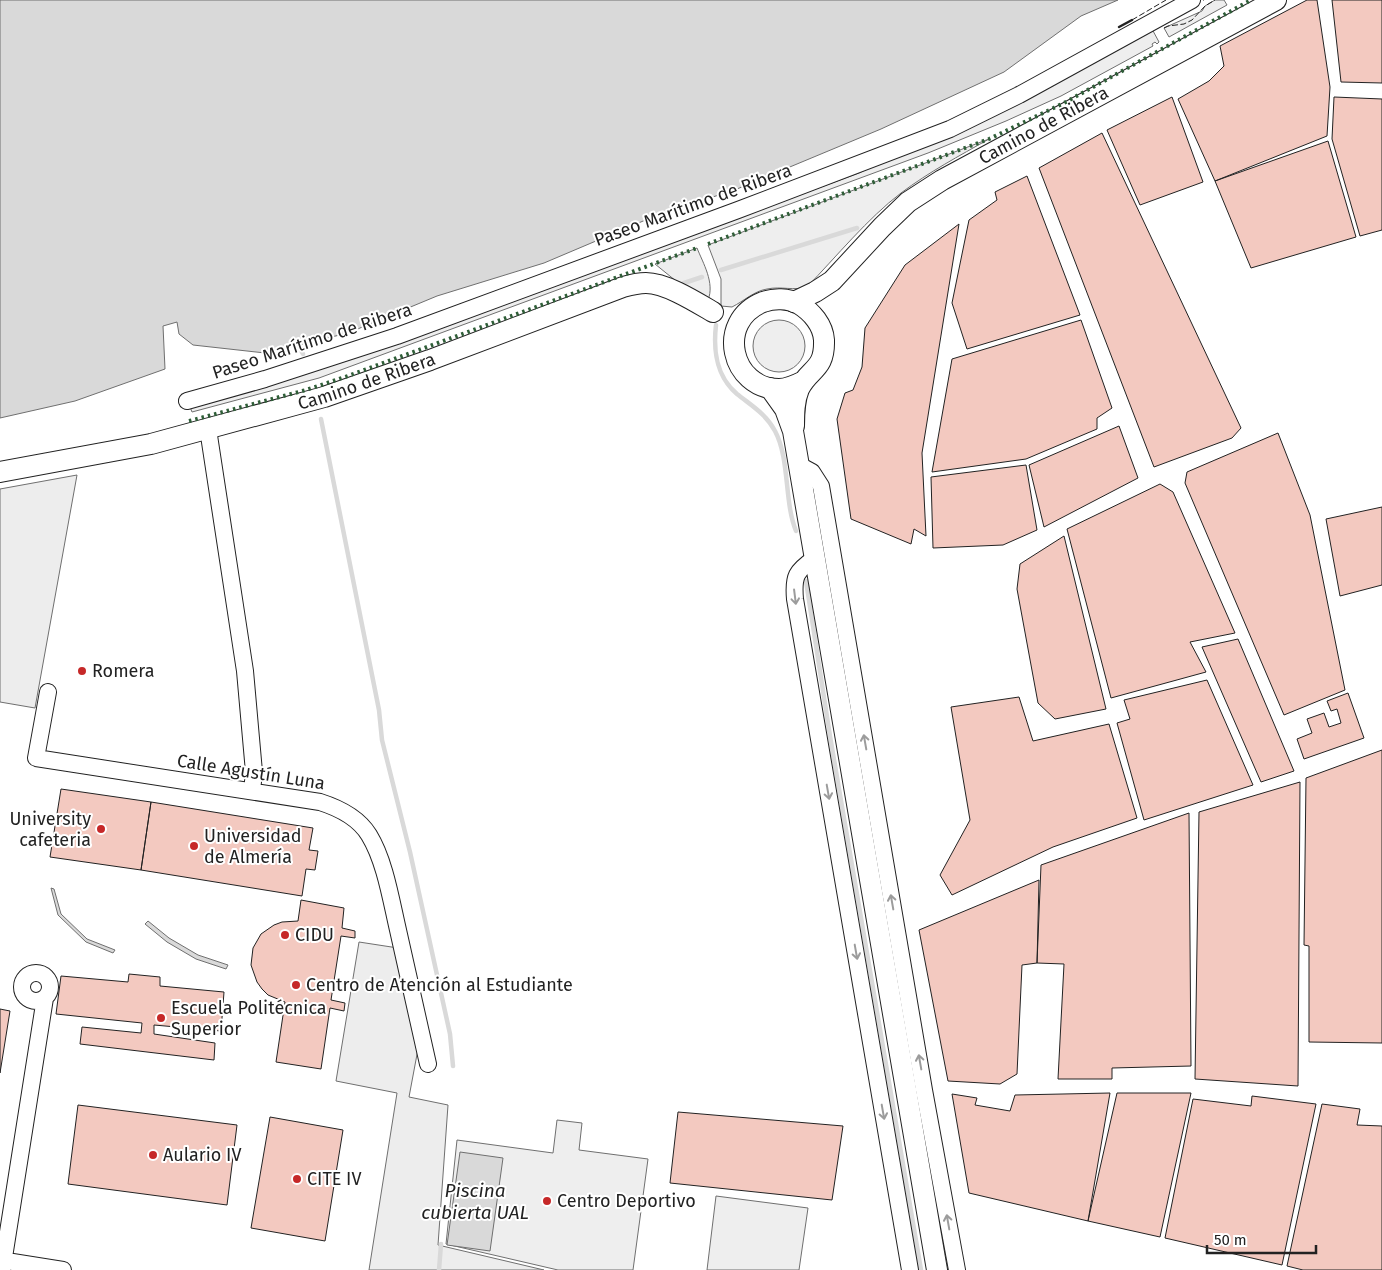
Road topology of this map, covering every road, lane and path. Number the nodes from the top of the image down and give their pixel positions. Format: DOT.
graph roads {
  1 [pos="1192,0"];
  2 [pos="1276,0"];
  3 [pos="832,281"];
  4 [pos="794,302"];
  5 [pos="746,312"];
  6 [pos="715,313"];
  7 [pos="817,321"];
  8 [pos="734,344"];
  9 [pos="804,381"];
  10 [pos="770,388"];
  11 [pos="187,401"];
  12 [pos="208,429"];
  13 [pos="794,431"];
  14 [pos="799,465"];
  15 [pos="0,472"];
  16 [pos="815,558"];
  17 [pos="48,692"];
  18 [pos="252,791"];
  19 [pos="45,998"];
  20 [pos="428,1064"];
  21 [pos="2,1263"];
  22 [pos="63,1270"];
  23 [pos="910,1270"];
  24 [pos="937,1270"];
  25 [pos="957,1270"];
  1 -- 11 [label="street, Paseo Marítimo de Ribera"];
  2 -- 3 [label="main road, Camino de Ribera"];
  3 -- 4 [label="main road, Camino de Ribera"];
  3 -- 7 [label="main road, Camino de Ribera"];
  4 -- 5 [label="main road"];
  4 -- 7 [label="main road"];
  5 -- 6 [label="main road"];
  5 -- 8 [label="main road"];
  6 -- 8 [label="main road"];
  6 -- 12 [label="main road, Camino de Ribera"];
  7 -- 9 [label="main road"];
  8 -- 10 [label="main road"];
  9 -- 10 [label="main road"];
  9 -- 13 [label="main road"];
  10 -- 13 [label="main road"];
  12 -- 15 [label="main road, Camino de Ribera"];
  12 -- 18 [label="street"];
  13 -- 14 [label="main road"];
  14 -- 16 [label="main road"];
  25 -- 14 [label="street, one-way"];
  16 -- 23 [label="street, one-way"];
  16 -- 24 [label="main road"];
  17 -- 18 [label="street, Calle Agustín Luna"];
  18 -- 20 [label="street, Calle Agustín Luna"];
  19 -- 21 [label="street"];
  21 -- 22 [label="street"];
}
